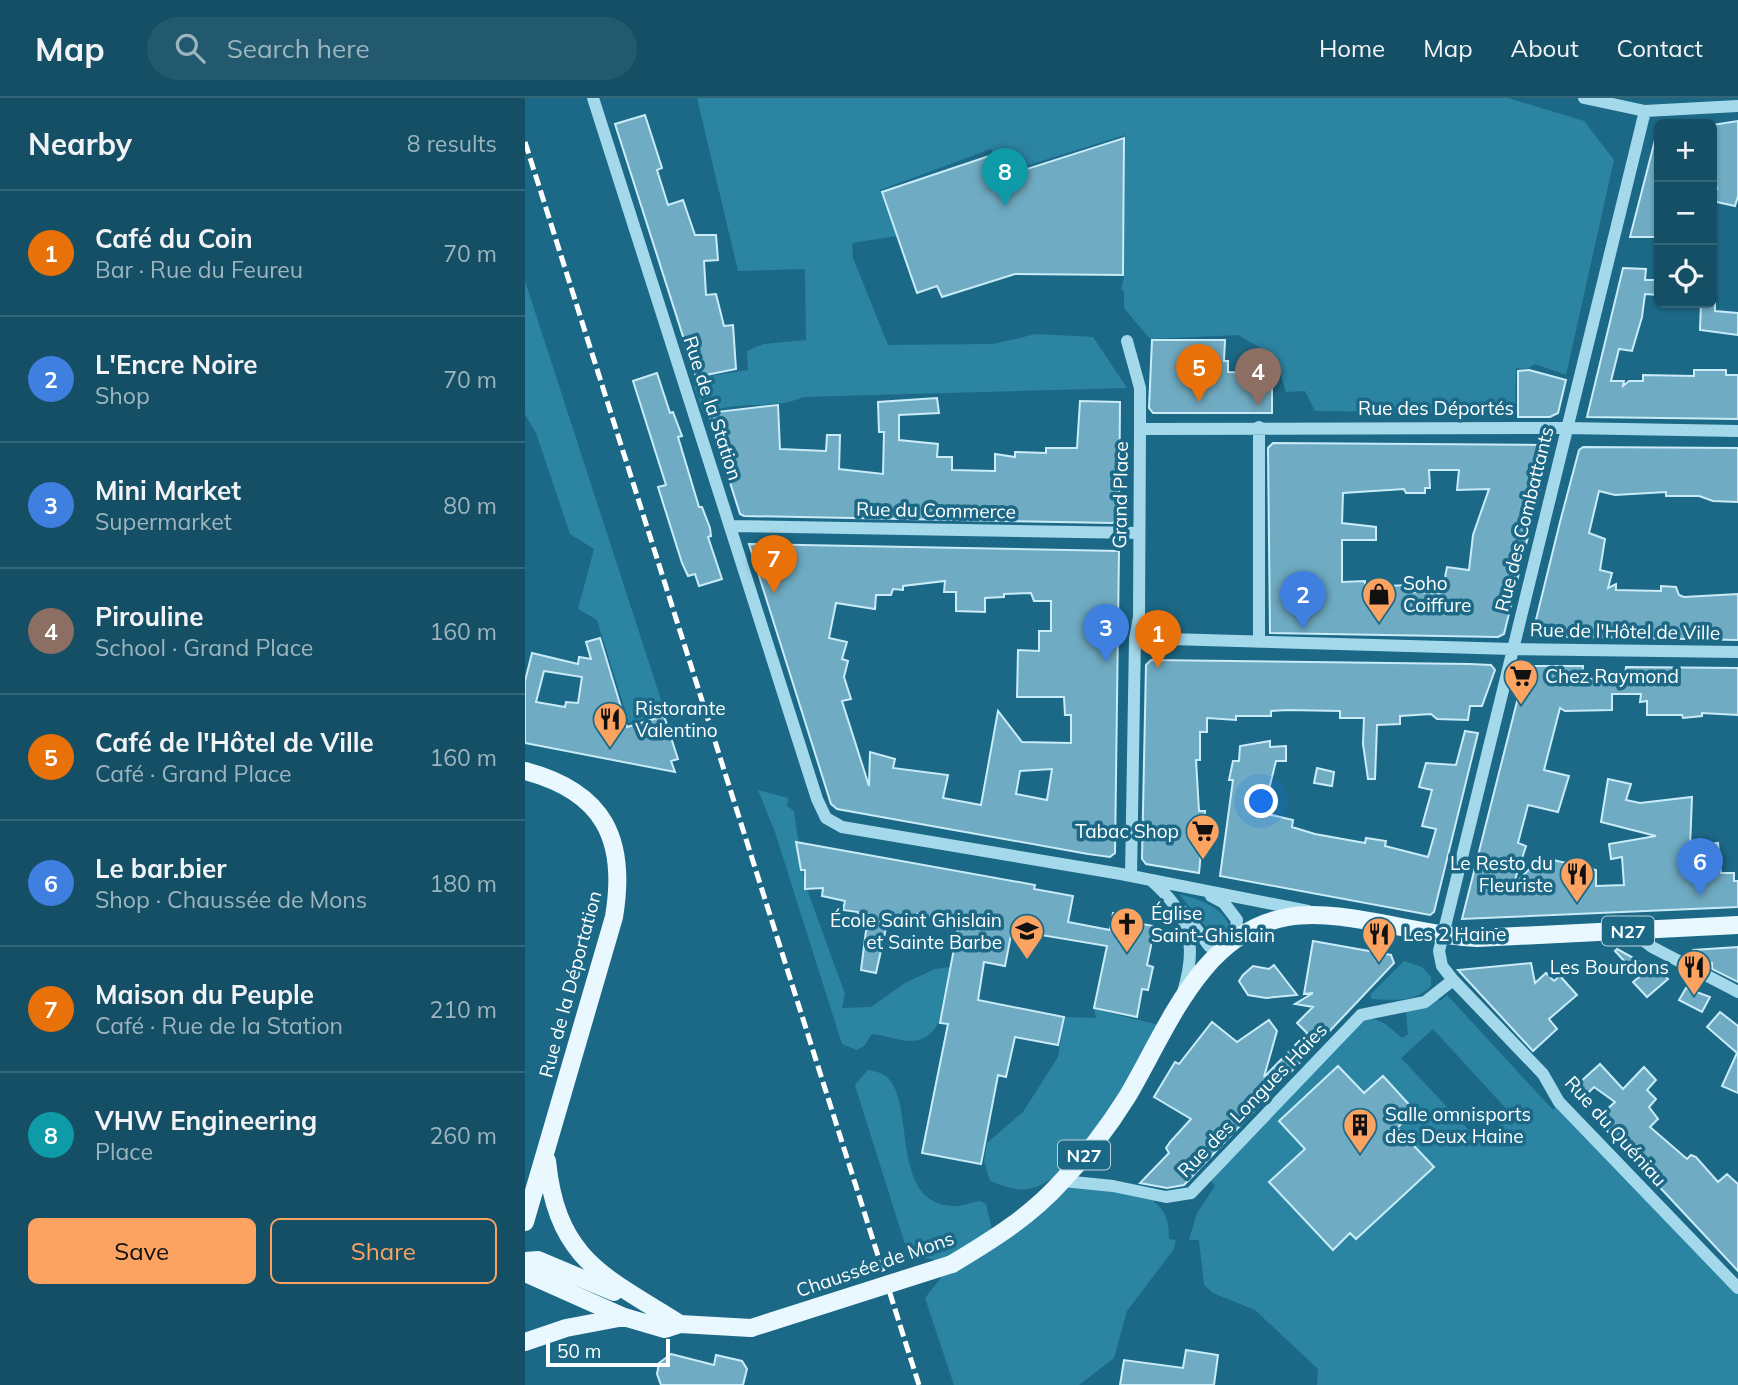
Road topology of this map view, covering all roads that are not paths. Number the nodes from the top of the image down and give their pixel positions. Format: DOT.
graph roads {
  1 [pos="593,98"];
  2 [pos="1584,98"];
  3 [pos="1738,106"];
  4 [pos="1644,111"];
  5 [pos="1127,341"];
  6 [pos="1259,427"];
  7 [pos="1566,428"];
  8 [pos="1140,429"];
  9 [pos="1738,431"];
  10 [pos="731,526"];
  11 [pos="1139,533"];
  12 [pos="1135,638"];
  13 [pos="1259,642"];
  14 [pos="1511,649"];
  15 [pos="1738,652"];
  16 [pos="795,730"];
  17 [pos="525,771"];
  18 [pos="1131,876"];
  19 [pos="1151,881"];
  20 [pos="1201,891"];
  21 [pos="1172,899"];
  22 [pos="1339,917"];
  23 [pos="1738,925"];
  24 [pos="1632,931"];
  25 [pos="1441,936"];
  26 [pos="1227,945"];
  27 [pos="1442,965"];
  28 [pos="1453,980"];
  29 [pos="1738,992"];
  30 [pos="1178,1009"];
  31 [pos="545,1149"];
  32 [pos="1063,1181"];
  33 [pos="525,1222"];
  34 [pos="525,1261"];
  35 [pos="525,1273"];
  36 [pos="1738,1288"];
  37 [pos="650,1305"];
  38 [pos="624,1317"];
  39 [pos="680,1324"];
  40 [pos="525,1342"];
  1 -- 10 [label="street, Rue de la Station"];
  2 -- 4 [label="street"];
  3 -- 4 [label="street"];
  4 -- 7 [label="street, Rue des Combattants"];
  5 -- 8 [label="street"];
  6 -- 7 [label="street, Rue des Déportés"];
  6 -- 8 [label="street, Grand Place"];
  6 -- 13 [label="street"];
  7 -- 9 [label="street, Rue des Déportés"];
  7 -- 14 [label="street, Rue des Combattants"];
  8 -- 11 [label="street, Grand Place"];
  10 -- 11 [label="street, Rue du Commerce"];
  10 -- 16 [label="street, Rue de la Station"];
  11 -- 12 [label="street, Grand Place"];
  12 -- 13 [label="street, Rue de l'Hôtel de Ville"];
  12 -- 18 [label="street, Grand Place"];
  13 -- 14 [label="street, Rue de l'Hôtel de Ville"];
  14 -- 15 [label="street, Rue de l'Hôtel de Ville"];
  14 -- 25 [label="street, Rue des Combattants"];
  16 -- 18 [label="street, Chaussée de Mons"];
  17 -- 31 [label="main road, Rue de la Déportation"];
  18 -- 19 [label="street, Chaussée de Mons"];
  19 -- 20 [label="street, Chaussée de Mons"];
  19 -- 21 [label="street, Chaussée de Mons"];
  20 -- 22 [label="street, Chaussée de Mons"];
  20 -- 26 [label="street"];
  21 -- 26 [label="street, Chaussée de Mons"];
  21 -- 30 [label="street, Chaussée de Mons"];
  22 -- 25 [label="main road, Chaussée de Mons / N27"];
  22 -- 26 [label="main road, Chaussée de Mons / N27"];
  23 -- 24 [label="main road, Chaussée de Mons / N27"];
  24 -- 25 [label="main road, Chaussée de Mons / N27"];
  24 -- 29 [label="street"];
  25 -- 27 [label="street, Rue des Combattants"];
  26 -- 30 [label="main road, Chaussée de Mons / N27"];
  27 -- 28 [label="street, Rue du Quéniau"];
  28 -- 32 [label="street, Rue des Longues Haies"];
  28 -- 36 [label="street, Rue du Quéniau"];
  30 -- 32 [label="main road, Chaussée de Mons / N27"];
  31 -- 33 [label="main road, Rue de la Déportation"];
  31 -- 37 [label="main road, Chaussée de Mons"];
  32 -- 39 [label="main road, Chaussée de Mons / N27, bridge"];
  34 -- 37 [label="main road, Chaussée de Mons"];
  35 -- 38 [label="main road, Chaussée de Mons"];
  37 -- 39 [label="main road, Chaussée de Mons"];
  38 -- 39 [label="main road, Chaussée de Mons"];
  38 -- 40 [label="main road, Chaussée de Mons"];
}
